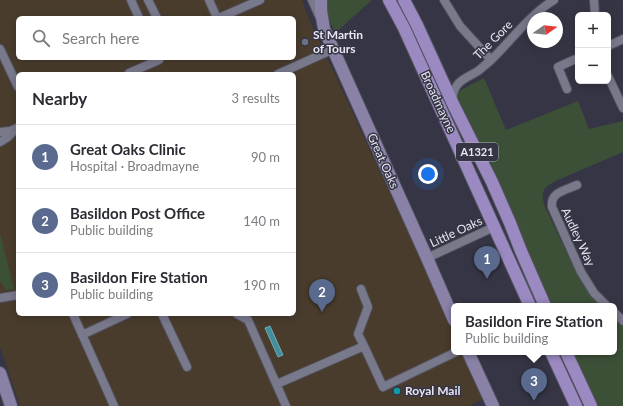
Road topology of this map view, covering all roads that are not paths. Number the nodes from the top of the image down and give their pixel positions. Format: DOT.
graph roads {
  1 [pos="131,0"];
  2 [pos="148,0"];
  3 [pos="209,0"];
  4 [pos="260,0"];
  5 [pos="312,0"];
  6 [pos="321,0"];
  7 [pos="389,0"];
  8 [pos="404,0"];
  9 [pos="444,0"];
  10 [pos="554,0"];
  11 [pos="594,0"];
  12 [pos="595,12"];
  13 [pos="138,16"];
  14 [pos="156,16"];
  15 [pos="217,16"];
  16 [pos="223,16"];
  17 [pos="324,30"];
  18 [pos="623,39"];
  19 [pos="611,45"];
  20 [pos="0,49"];
  21 [pos="327,52"];
  22 [pos="575,59"];
  23 [pos="156,60"];
  24 [pos="491,60"];
  25 [pos="133,72"];
  26 [pos="282,72"];
  27 [pos="439,73"];
  28 [pos="464,79"];
  29 [pos="611,82"];
  30 [pos="16,83"];
  31 [pos="567,89"];
  32 [pos="453,104"];
  33 [pos="623,108"];
  34 [pos="16,129"];
  35 [pos="16,130"];
  36 [pos="0,132"];
  37 [pos="0,142"];
  38 [pos="577,185"];
  39 [pos="494,227"];
  40 [pos="427,258"];
  41 [pos="360,289"];
  42 [pos="16,295"];
  43 [pos="0,298"];
  44 [pos="529,303"];
  45 [pos="544,303"];
  46 [pos="604,303"];
  47 [pos="451,313"];
  48 [pos="74,316"];
  49 [pos="122,316"];
  50 [pos="163,316"];
  51 [pos="241,316"];
  52 [pos="82,334"];
  53 [pos="364,346"];
  54 [pos="451,354"];
  55 [pos="469,355"];
  56 [pos="552,355"];
  57 [pos="567,355"];
  58 [pos="187,367"];
  59 [pos="0,375"];
  60 [pos="277,384"];
  61 [pos="11,406"];
  62 [pos="16,406"];
  63 [pos="114,406"];
  64 [pos="286,406"];
  65 [pos="493,406"];
  66 [pos="576,406"];
  67 [pos="591,406"];
  1 -- 13 [label="street"];
  2 -- 14 [label="street"];
  3 -- 15 [label="street"];
  4 -- 16 [label="street"];
  5 -- 17 [label="street"];
  6 -- 17 [label="street, Great Oaks"];
  7 -- 39 [label="main road, Broadmayne / A1321"];
  8 -- 27 [label="main road, Broadmayne / A1321"];
  9 -- 24 [label="street"];
  10 -- 24 [label="street, The Gore"];
  11 -- 12 [label="street"];
  17 -- 40 [label="street, Great Oaks"];
  18 -- 19 [label="street"];
  20 -- 30 [label="street"];
  21 -- 26 [label="street"];
  22 -- 31 [label="street"];
  23 -- 25 [label="street"];
  24 -- 28 [label="street, The Gore"];
  27 -- 28 [label="street"];
  27 -- 32 [label="main road, Broadmayne / A1321"];
  28 -- 32 [label="street, The Gore"];
  29 -- 33 [label="street"];
  32 -- 39 [label="main road, Broadmayne / A1321"];
  32 -- 45 [label="main road, Broadmayne / A1321"];
  34 -- 36 [label="street"];
  35 -- 37 [label="street"];
  38 -- 46 [label="street, Audley Way"];
  39 -- 40 [label="street, Little Oaks"];
  39 -- 44 [label="main road, Broadmayne / A1321"];
  40 -- 47 [label="street, Great Oaks"];
  41 -- 53 [label="street"];
  42 -- 43 [label="street"];
  48 -- 52 [label="street"];
  49 -- 52 [label="street"];
  50 -- 58 [label="street"];
  51 -- 60 [label="street"];
  52 -- 63 [label="street"];
  53 -- 54 [label="street"];
  53 -- 60 [label="street"];
  55 -- 65 [label="street"];
  56 -- 66 [label="main road"];
  57 -- 67 [label="main road"];
  59 -- 61 [label="street"];
  59 -- 62 [label="street"];
  60 -- 64 [label="street"];
}
